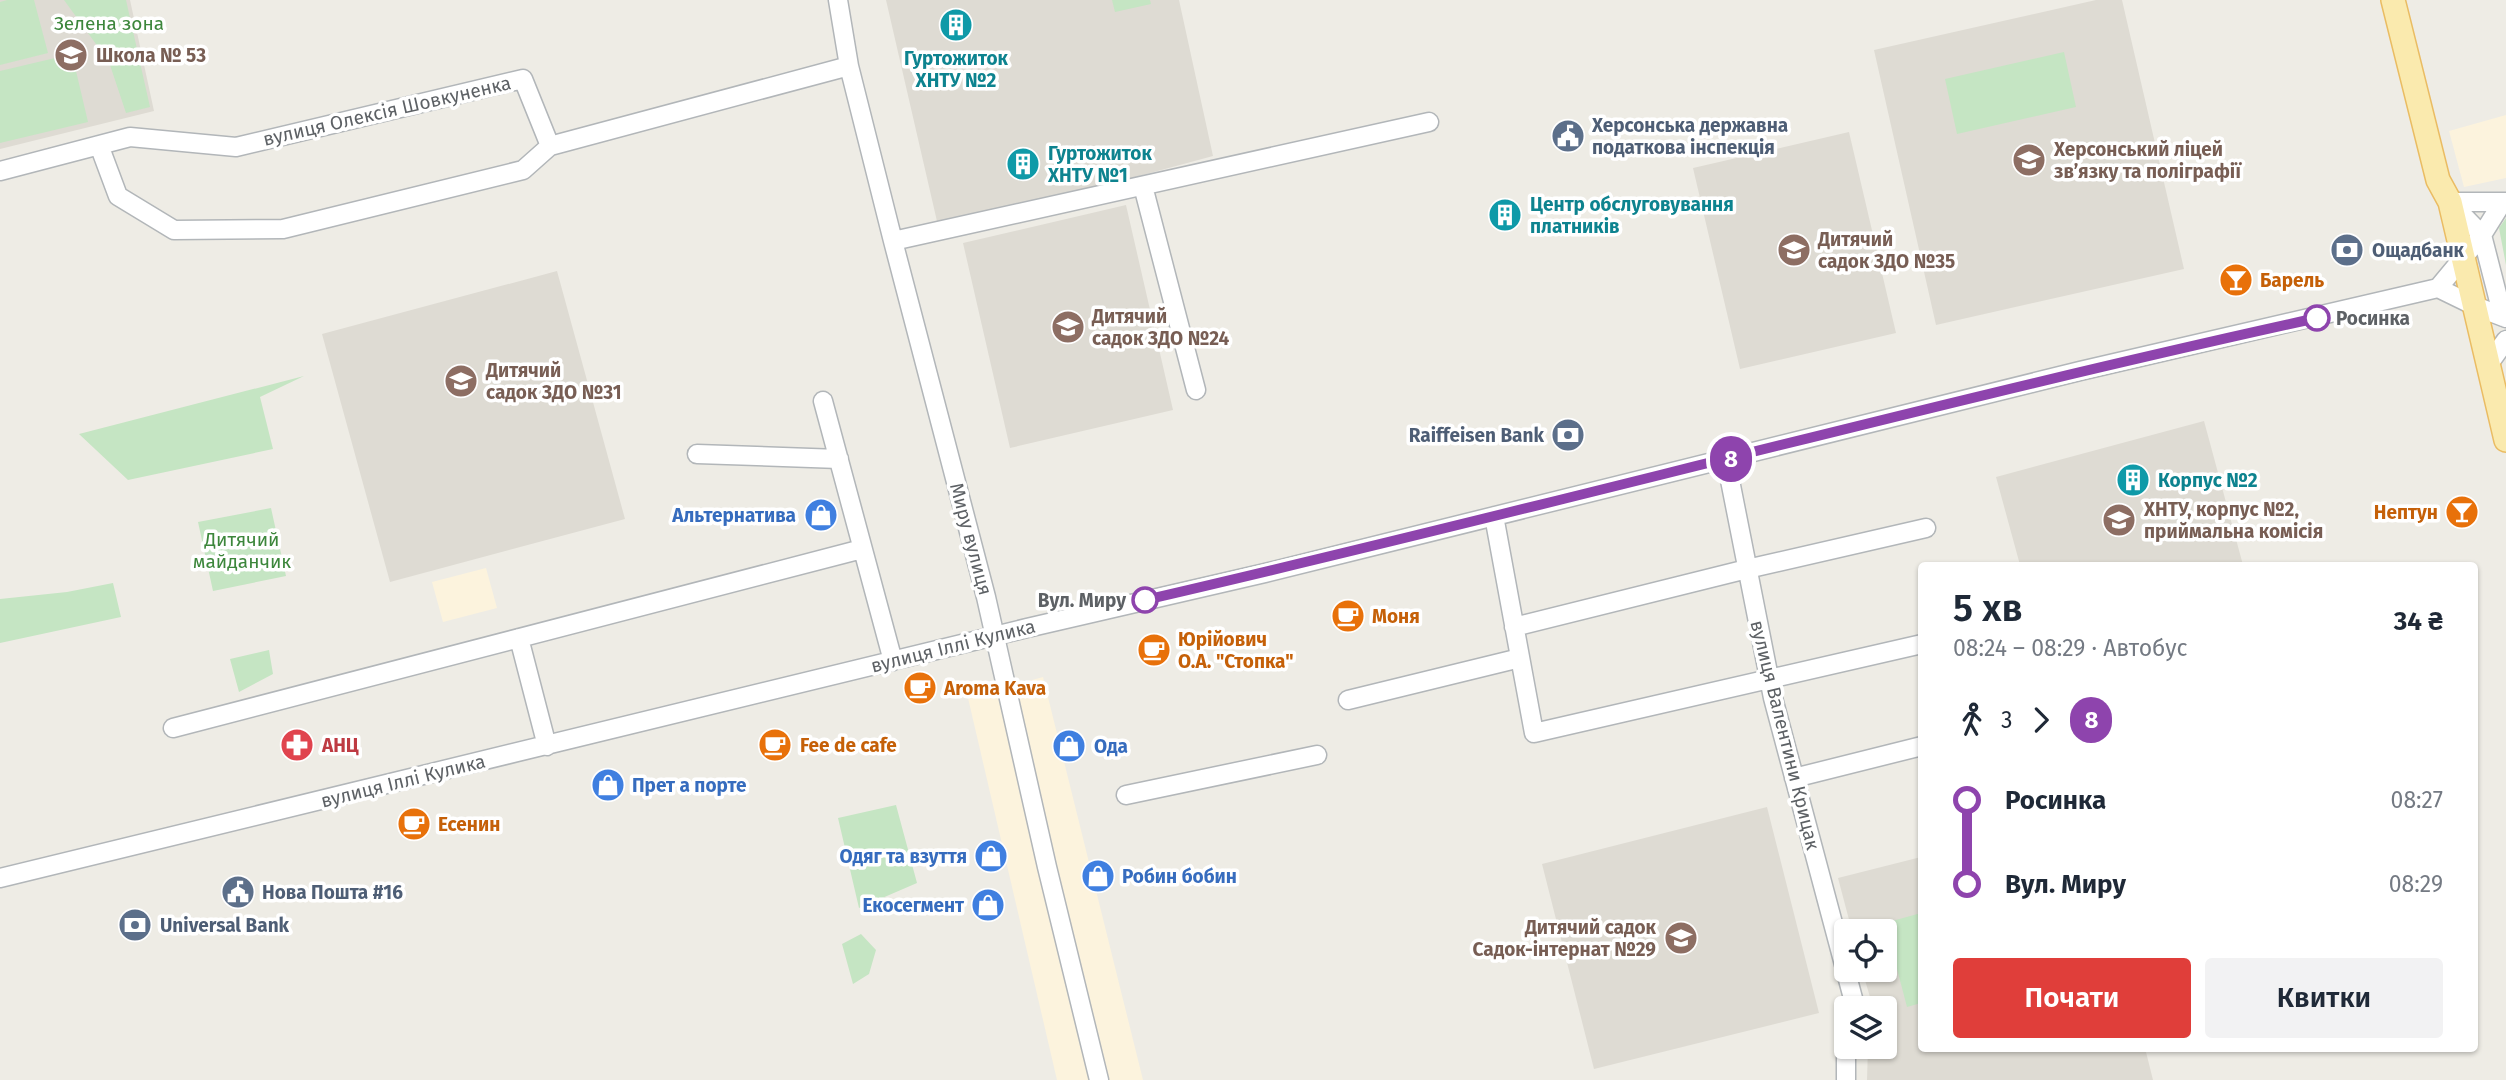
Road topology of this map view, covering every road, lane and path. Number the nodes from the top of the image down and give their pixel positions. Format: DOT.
graph roads {
  1 [pos="838,0"];
  2 [pos="2393,0"];
  3 [pos="849,66"];
  4 [pos="1429,122"];
  5 [pos="99,145"];
  6 [pos="550,146"];
  7 [pos="0,171"];
  8 [pos="1143,186"];
  9 [pos="2450,202"];
  10 [pos="2504,202"];
  11 [pos="2482,235"];
  12 [pos="893,241"];
  13 [pos="2464,258"];
  14 [pos="2438,288"];
  15 [pos="2475,306"];
  16 [pos="2505,317"];
  17 [pos="2506,340"];
  18 [pos="2488,365"];
  19 [pos="1196,390"];
  20 [pos="823,401"];
  21 [pos="2506,440"];
  22 [pos="697,454"];
  23 [pos="838,459"];
  24 [pos="1726,460"];
  25 [pos="1494,516"];
  26 [pos="1926,528"];
  27 [pos="862,549"];
  28 [pos="1747,569"];
  29 [pos="1514,627"];
  30 [pos="995,635"];
  31 [pos="519,638"];
  32 [pos="1918,645"];
  33 [pos="1520,658"];
  34 [pos="893,661"];
  35 [pos="1769,679"];
  36 [pos="1348,700"];
  37 [pos="173,728"];
  38 [pos="547,746"];
  39 [pos="1918,747"];
  40 [pos="1317,755"];
  41 [pos="1794,778"];
  42 [pos="1126,795"];
  43 [pos="0,878"];
  44 [pos="1852,996"];
  45 [pos="1846,1059"];
  46 [pos="1099,1080"];
  47 [pos="1846,1080"];
  1 -- 3 [label="street, Миру вулиця"];
  2 -- 9 [label="main road"];
  3 -- 6 [label="street"];
  3 -- 12 [label="street, Миру вулиця"];
  4 -- 8 [label="street"];
  5 -- 6 [label="street, вулиця Олексія Шовкуненка"];
  5 -- 6 [label="street"];
  5 -- 7 [label="street, вулиця Олексія Шовкуненка"];
  8 -- 12 [label="street"];
  8 -- 19 [label="street"];
  9 -- 10 [label="street"];
  9 -- 11 [label="street"];
  9 -- 13 [label="main road"];
  10 -- 11 [label="street"];
  11 -- 13 [label="street"];
  11 -- 16 [label="street"];
  12 -- 30 [label="street, Миру вулиця"];
  13 -- 14 [label="street"];
  13 -- 15 [label="main road"];
  14 -- 15 [label="street"];
  14 -- 24 [label="street, вулиця Іллі Кулика"];
  15 -- 16 [label="street"];
  15 -- 18 [label="main road"];
  17 -- 18 [label="street"];
  18 -- 21 [label="main road"];
  20 -- 23 [label="street"];
  22 -- 23 [label="street"];
  23 -- 27 [label="street"];
  24 -- 25 [label="street, вулиця Іллі Кулика"];
  24 -- 28 [label="street, вулиця Валентини Крицак"];
  25 -- 29 [label="street"];
  25 -- 30 [label="street, вулиця Іллі Кулика"];
  26 -- 28 [label="street"];
  27 -- 31 [label="street"];
  27 -- 34 [label="street"];
  28 -- 29 [label="street"];
  28 -- 35 [label="street, вулиця Валентини Крицак"];
  29 -- 33 [label="street"];
  30 -- 34 [label="street, вулиця Іллі Кулика"];
  30 -- 46 [label="street, Миру вулиця"];
  31 -- 37 [label="street"];
  31 -- 38 [label="street"];
  32 -- 35 [label="street"];
  33 -- 35 [label="street"];
  33 -- 36 [label="street"];
  34 -- 38 [label="street, вулиця Іллі Кулика"];
  35 -- 41 [label="street, вулиця Валентини Крицак"];
  38 -- 43 [label="street, вулиця Іллі Кулика"];
  39 -- 41 [label="street"];
  40 -- 42 [label="street"];
  41 -- 44 [label="street, вулиця Валентини Крицак"];
  45 -- 47 [label="street"];
}
